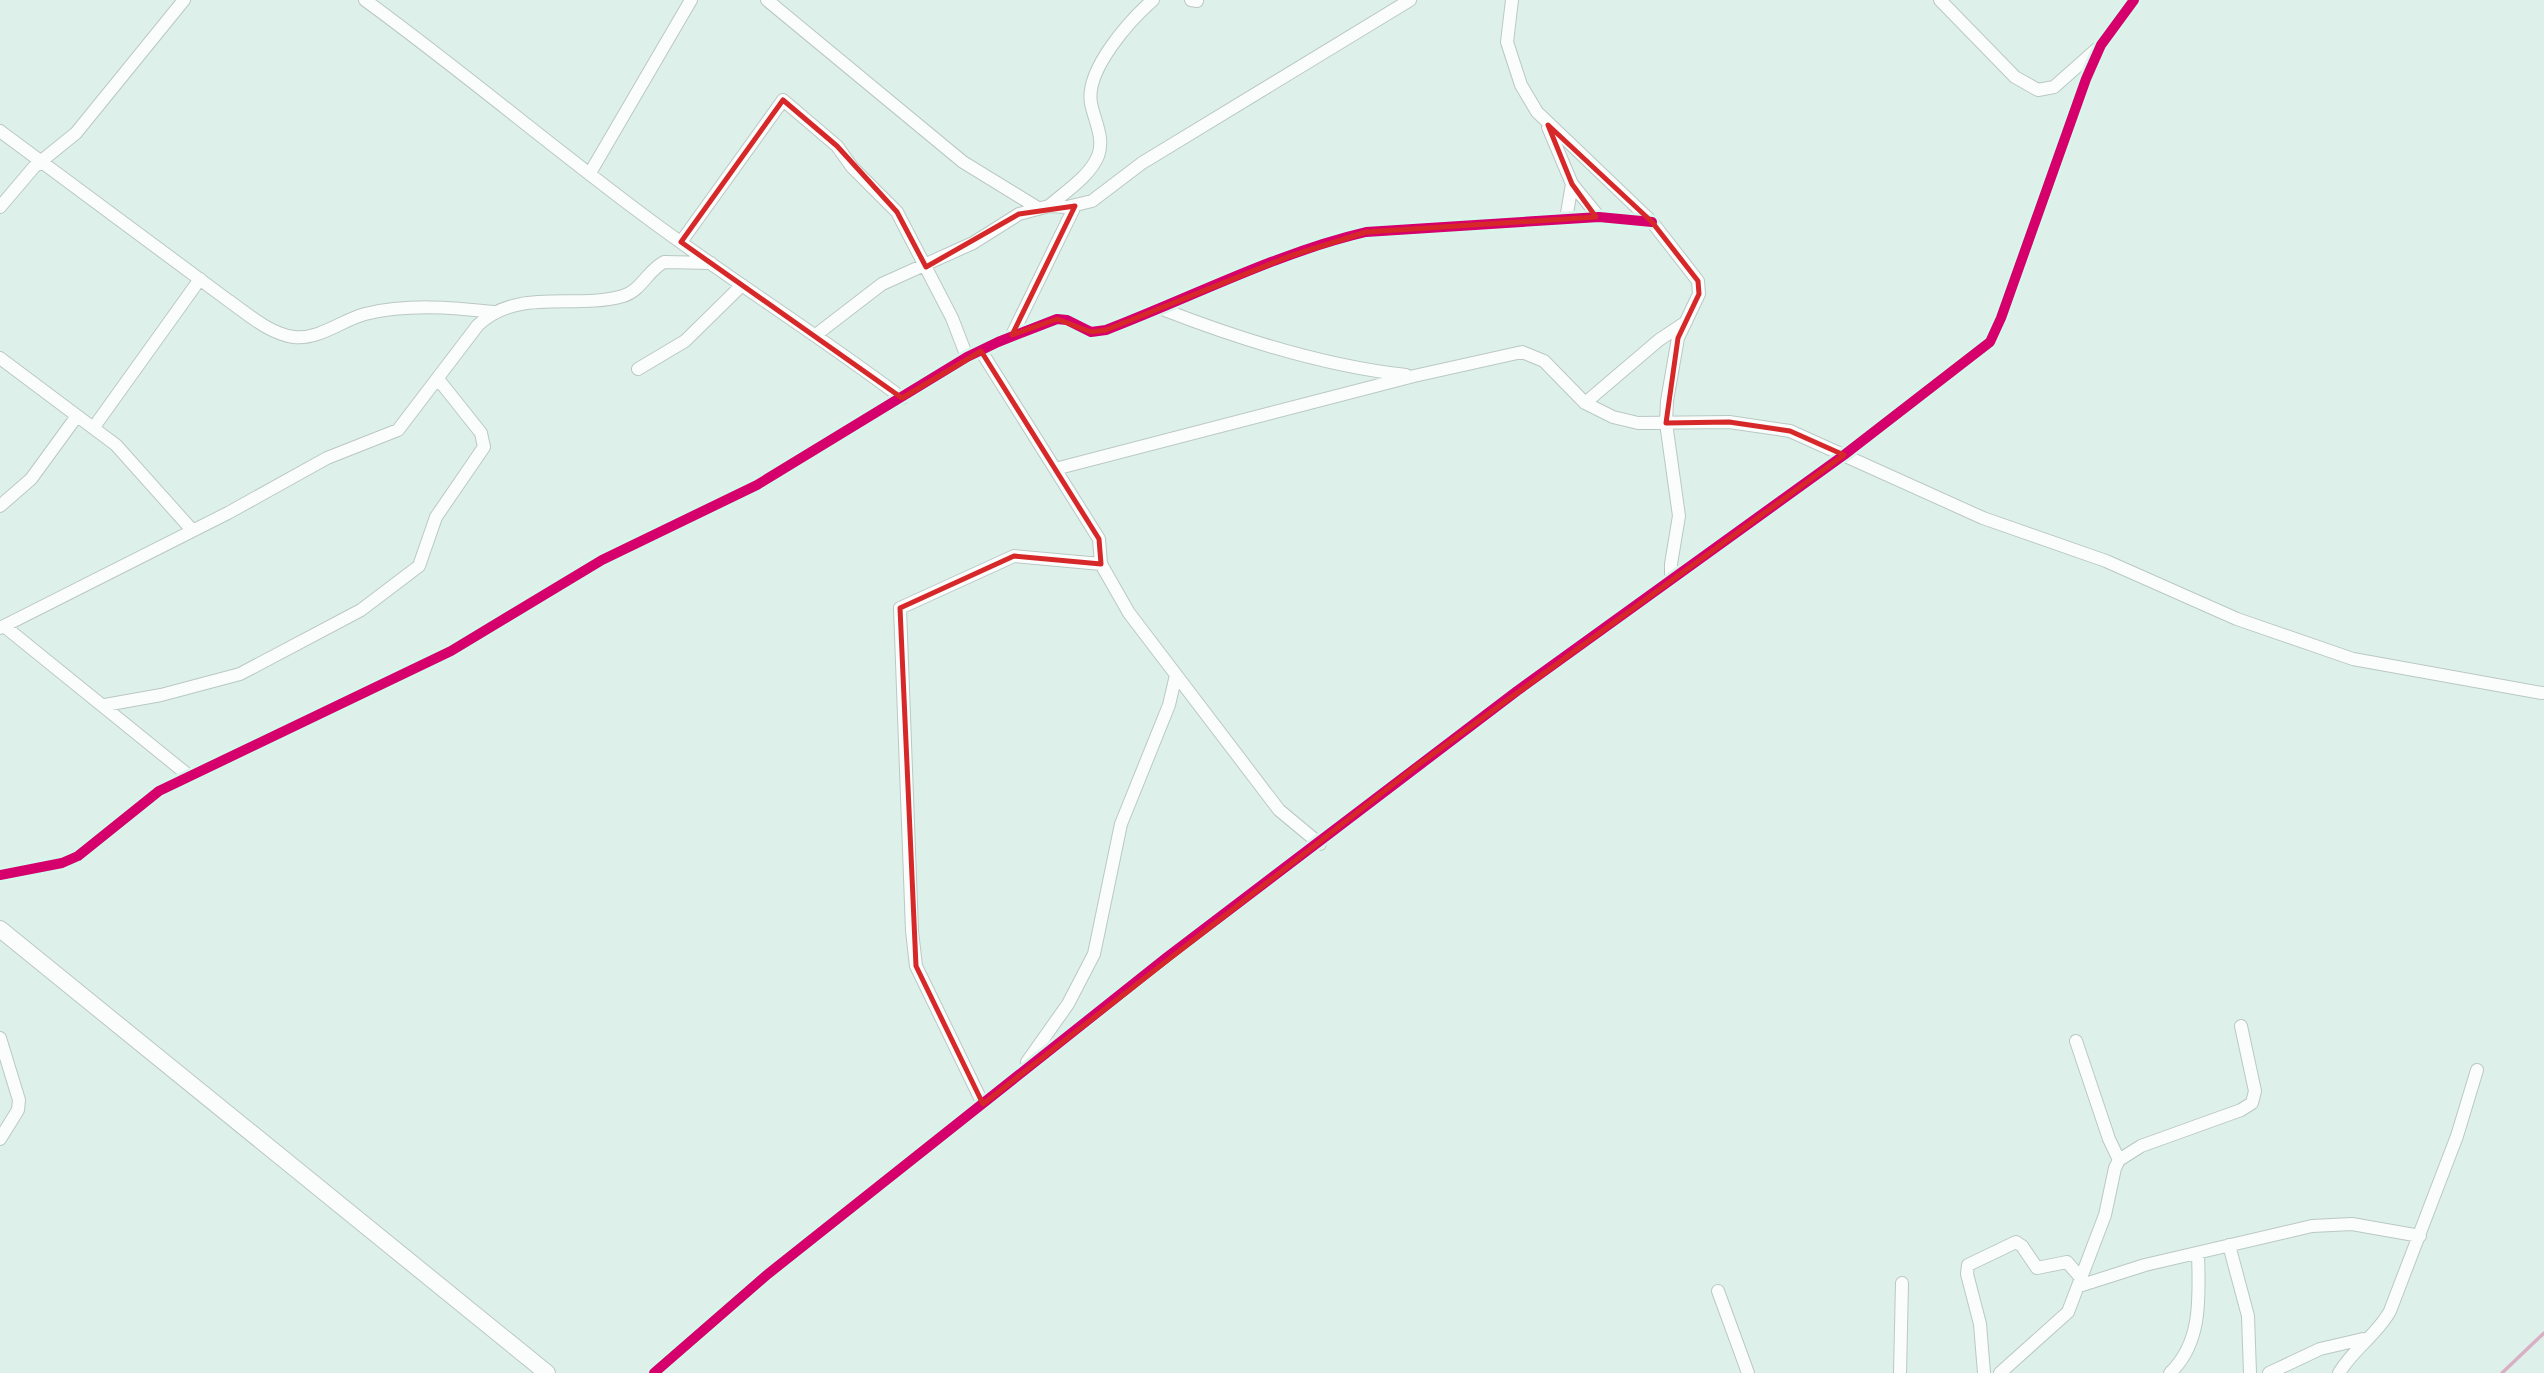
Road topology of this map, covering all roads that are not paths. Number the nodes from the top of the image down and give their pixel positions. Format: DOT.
graph roads {
  1 [pos="184,0"];
  2 [pos="365,0"];
  3 [pos="691,0"];
  4 [pos="767,0"];
  5 [pos="1153,0"];
  6 [pos="1512,0"];
  7 [pos="1940,0"];
  8 [pos="2134,0"];
  9 [pos="1404,1"];
  10 [pos="2101,45"];
  11 [pos="1548,125"];
  12 [pos="0,131"];
  13 [pos="41,160"];
  14 [pos="590,173"];
  15 [pos="1572,184"];
  16 [pos="0,206"];
  17 [pos="1076,206"];
  18 [pos="1043,207"];
  19 [pos="1599,217"];
  20 [pos="1566,219"];
  21 [pos="1652,222"];
  22 [pos="681,242"];
  23 [pos="711,263"];
  24 [pos="926,267"];
  25 [pos="200,279"];
  26 [pos="742,285"];
  27 [pos="1161,309"];
  28 [pos="493,312"];
  29 [pos="1686,321"];
  30 [pos="817,334"];
  31 [pos="1012,335"];
  32 [pos="981,351"];
  33 [pos="967,357"];
  34 [pos="0,358"];
  35 [pos="638,369"];
  36 [pos="1414,376"];
  37 [pos="438,379"];
  38 [pos="902,398"];
  39 [pos="1585,403"];
  40 [pos="77,416"];
  41 [pos="1666,423"];
  42 [pos="94,427"];
  43 [pos="1844,455"];
  44 [pos="1055,469"];
  45 [pos="0,506"];
  46 [pos="192,530"];
  47 [pos="1101,564"];
  48 [pos="1671,580"];
  49 [pos="2,627"];
  50 [pos="1176,675"];
  51 [pos="2542,693"];
  52 [pos="105,705"];
  53 [pos="188,775"];
  54 [pos="1320,844"];
  55 [pos="0,875"];
  56 [pos="0,929"];
  57 [pos="2241,1026"];
  58 [pos="0,1038"];
  59 [pos="2076,1041"];
  60 [pos="2477,1070"];
  61 [pos="1014,1078"];
  62 [pos="983,1104"];
  63 [pos="0,1139"];
  64 [pos="2119,1160"];
  65 [pos="2420,1236"];
  66 [pos="2230,1245"];
  67 [pos="2198,1253"];
  68 [pos="2080,1282"];
  69 [pos="1902,1283"];
  70 [pos="1718,1290"];
  71 [pos="2367,1338"];
  72 [pos="547,1373"];
  73 [pos="654,1373"];
  74 [pos="1748,1373"];
  75 [pos="1900,1373"];
  76 [pos="1984,1373"];
  77 [pos="2000,1373"];
  78 [pos="2169,1373"];
  79 [pos="2250,1373"];
  80 [pos="2269,1373"];
  81 [pos="2339,1373"];
  1 -- 13 [label="street"];
  2 -- 14 [label="street"];
  3 -- 14 [label="street"];
  4 -- 18 [label="street"];
  5 -- 18 [label="street"];
  6 -- 11 [label="street"];
  7 -- 10 [label="street"];
  8 -- 10 [label="street"];
  9 -- 17 [label="street"];
  10 -- 43 [label="street"];
  11 -- 15 [label="street"];
  11 -- 21 [label="street"];
  12 -- 13 [label="street"];
  13 -- 16 [label="street"];
  13 -- 25 [label="street"];
  14 -- 22 [label="street"];
  15 -- 19 [label="street"];
  15 -- 20 [label="street"];
  17 -- 18 [label="street"];
  17 -- 31 [label="street"];
  18 -- 24 [label="street"];
  19 -- 20 [label="street"];
  19 -- 21 [label="street"];
  20 -- 27 [label="street"];
  21 -- 29 [label="street"];
  22 -- 23 [label="street"];
  22 -- 24 [label="street"];
  23 -- 26 [label="street"];
  23 -- 28 [label="street"];
  24 -- 30 [label="street"];
  24 -- 33 [label="street"];
  25 -- 28 [label="street"];
  25 -- 42 [label="street"];
  26 -- 30 [label="street"];
  26 -- 35 [label="street"];
  27 -- 31 [label="street"];
  27 -- 36 [label="street"];
  28 -- 37 [label="street"];
  29 -- 39 [label="street"];
  29 -- 41 [label="street"];
  30 -- 38 [label="street"];
  31 -- 32 [label="street"];
  32 -- 33 [label="street"];
  32 -- 44 [label="street"];
  33 -- 38 [label="street"];
  34 -- 40 [label="street"];
  36 -- 39 [label="street"];
  36 -- 44 [label="street"];
  37 -- 46 [label="street"];
  37 -- 52 [label="street"];
  38 -- 53 [label="street"];
  39 -- 41 [label="street"];
  40 -- 42 [label="street"];
  40 -- 45 [label="street"];
  41 -- 43 [label="street"];
  41 -- 48 [label="street"];
  42 -- 46 [label="street"];
  43 -- 48 [label="street"];
  43 -- 51 [label="street"];
  44 -- 47 [label="street"];
  46 -- 49 [label="street"];
  47 -- 50 [label="street"];
  47 -- 62 [label="street"];
  48 -- 54 [label="street"];
  49 -- 52 [label="street"];
  50 -- 54 [label="street"];
  50 -- 61 [label="street"];
  52 -- 53 [label="street"];
  53 -- 55 [label="street"];
  54 -- 61 [label="street"];
  56 -- 72 [label="street"];
  57 -- 64 [label="street"];
  58 -- 63 [label="street"];
  59 -- 64 [label="street"];
  60 -- 65 [label="street"];
  61 -- 62 [label="street"];
  62 -- 73 [label="street"];
  64 -- 68 [label="street"];
  65 -- 66 [label="street"];
  65 -- 71 [label="street"];
  66 -- 67 [label="street"];
  66 -- 79 [label="street"];
  67 -- 68 [label="street"];
  67 -- 78 [label="street"];
  68 -- 76 [label="street"];
  68 -- 77 [label="street"];
  69 -- 75 [label="street"];
  70 -- 74 [label="street"];
  71 -- 80 [label="street"];
  71 -- 81 [label="street"];
}
